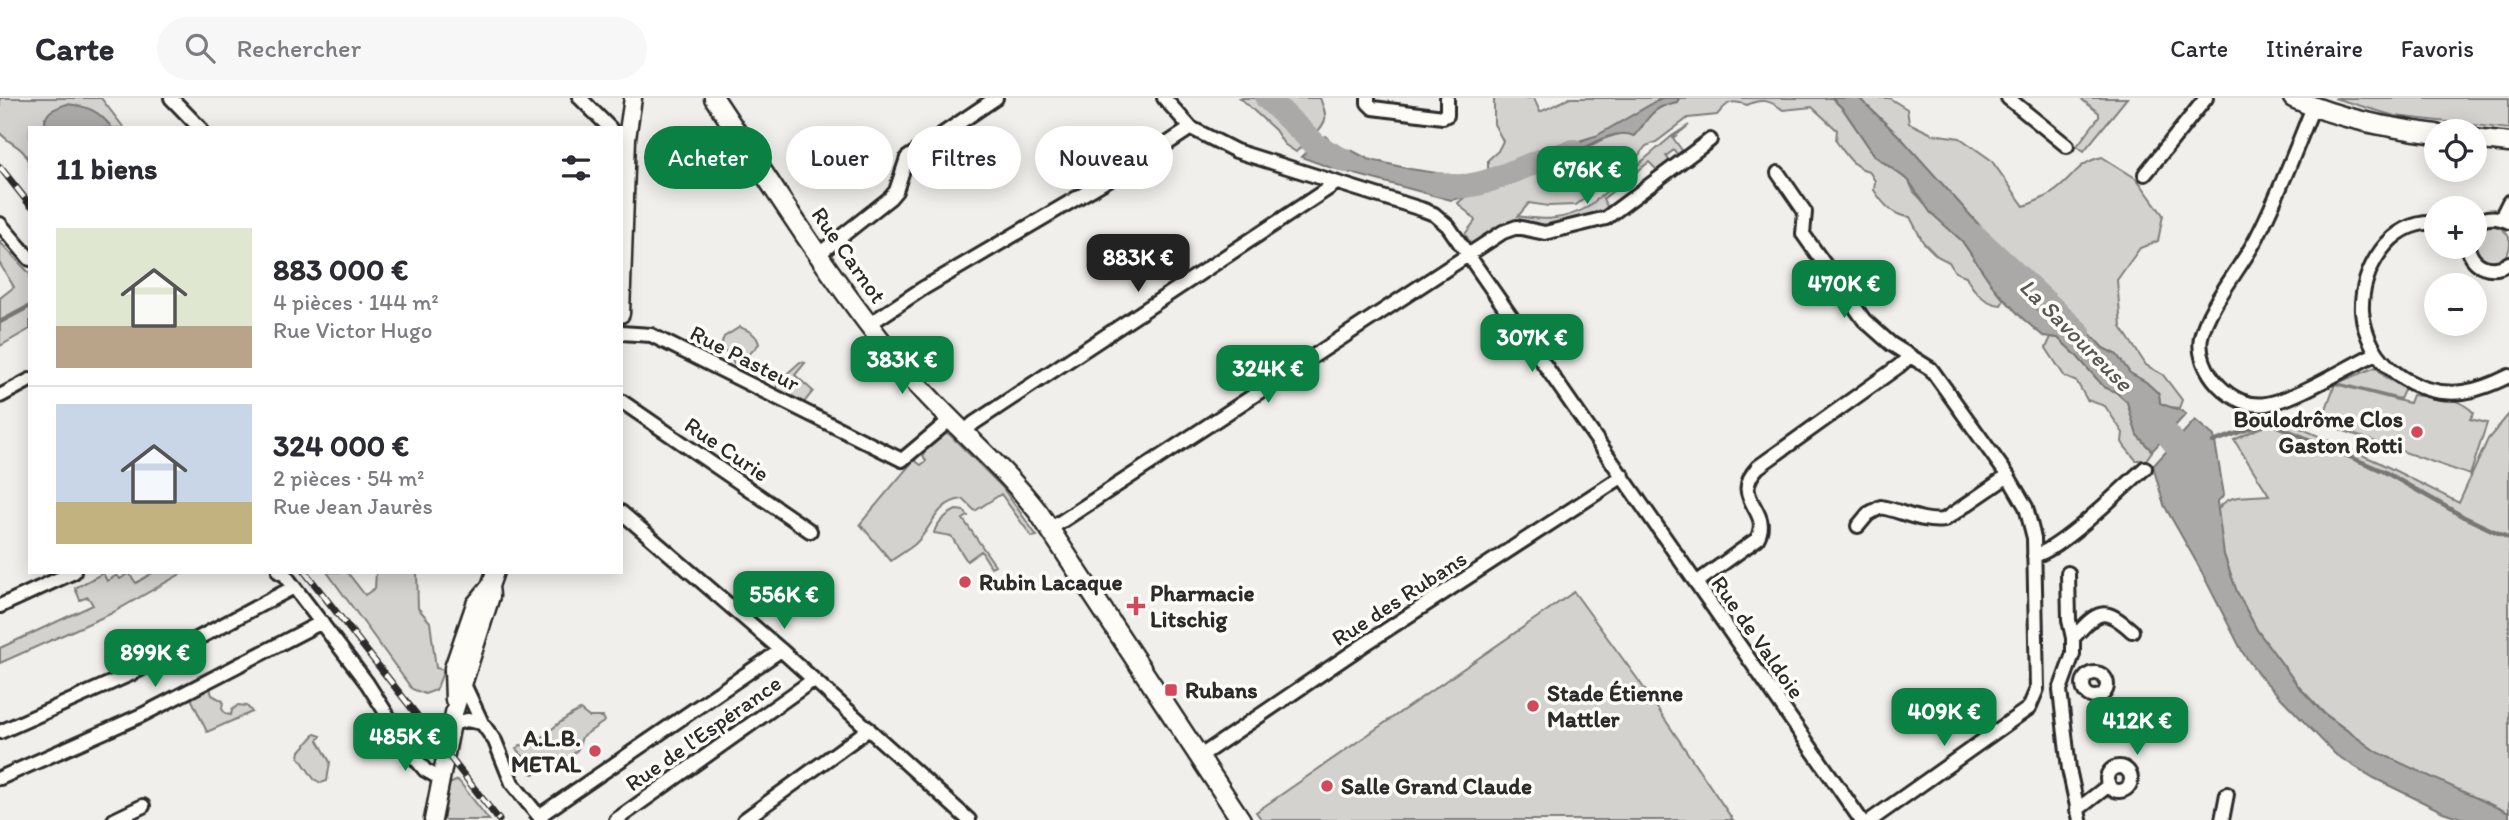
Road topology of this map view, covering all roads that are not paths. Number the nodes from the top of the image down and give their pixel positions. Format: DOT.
graph roads {
  1 [pos="171,98"];
  2 [pos="580,98"];
  3 [pos="633,98"];
  4 [pos="714,98"];
  5 [pos="996,98"];
  6 [pos="1164,98"];
  7 [pos="1368,98"];
  8 [pos="1447,98"];
  9 [pos="2008,98"];
  10 [pos="2206,98"];
  11 [pos="2293,98"];
  12 [pos="2313,107"];
  13 [pos="198,126"];
  14 [pos="608,126"];
  15 [pos="1191,128"];
  16 [pos="2424,132"];
  17 [pos="624,137"];
  18 [pos="2487,140"];
  19 [pos="1710,141"];
  20 [pos="2509,143"];
  21 [pos="2067,146"];
  22 [pos="1778,173"];
  23 [pos="2145,174"];
  24 [pos="1335,184"];
  25 [pos="623,196"];
  26 [pos="2509,202"];
  27 [pos="2487,218"];
  28 [pos="2505,220"];
  29 [pos="2424,223"];
  30 [pos="1,227"];
  31 [pos="819,254"];
  32 [pos="1469,254"];
  33 [pos="28,257"];
  34 [pos="2472,259"];
  35 [pos="2509,263"];
  36 [pos="869,325"];
  37 [pos="623,333"];
  38 [pos="2377,353"];
  39 [pos="1909,357"];
  40 [pos="2509,376"];
  41 [pos="28,381"];
  42 [pos="0,396"];
  43 [pos="623,402"];
  44 [pos="951,419"];
  45 [pos="964,432"];
  46 [pos="2145,468"];
  47 [pos="1623,476"];
  48 [pos="2008,476"];
  49 [pos="623,514"];
  50 [pos="1858,526"];
  51 [pos="1050,529"];
  52 [pos="810,531"];
  53 [pos="2034,556"];
  54 [pos="2068,572"];
  55 [pos="70,574"];
  56 [pos="283,574"];
  57 [pos="489,583"];
  58 [pos="1696,583"];
  59 [pos="294,587"];
  60 [pos="0,606"];
  61 [pos="321,622"];
  62 [pos="2132,631"];
  63 [pos="2073,638"];
  64 [pos="781,650"];
  65 [pos="813,680"];
  66 [pos="464,684"];
  67 [pos="2083,684"];
  68 [pos="2062,685"];
  69 [pos="2037,689"];
  70 [pos="453,719"];
  71 [pos="482,723"];
  72 [pos="869,729"];
  73 [pos="0,732"];
  74 [pos="1199,757"];
  75 [pos="0,778"];
  76 [pos="441,779"];
  77 [pos="2109,785"];
  78 [pos="2227,794"];
  79 [pos="143,806"];
  80 [pos="2078,815"];
  81 [pos="540,818"];
  82 [pos="114,820"];
  83 [pos="433,820"];
  84 [pos="616,820"];
  85 [pos="744,820"];
  86 [pos="969,820"];
  87 [pos="1241,820"];
  88 [pos="1860,820"];
  89 [pos="1871,820"];
  90 [pos="2222,820"];
  1 -- 13 [label="street"];
  2 -- 14 [label="street"];
  3 -- 17 [label="street"];
  4 -- 31 [label="main road, Rue Carnot"];
  5 -- 31 [label="street"];
  6 -- 15 [label="street"];
  7 -- 8 [label="street"];
  9 -- 21 [label="street"];
  10 -- 23 [label="street"];
  11 -- 12 [label="main road"];
  12 -- 16 [label="main road"];
  12 -- 38 [label="street"];
  15 -- 24 [label="street, Rue de Valdoie"];
  15 -- 36 [label="street"];
  17 -- 25 [label="street"];
  18 -- 20 [label="main road"];
  19 -- 32 [label="street"];
  22 -- 39 [label="street"];
  24 -- 32 [label="street, Rue de Valdoie"];
  24 -- 45 [label="street"];
  26 -- 28 [label="street"];
  27 -- 28 [label="street"];
  29 -- 38 [label="street"];
  30 -- 33 [label="street"];
  31 -- 36 [label="main road, Rue Carnot"];
  32 -- 47 [label="street, Rue de Valdoie"];
  32 -- 51 [label="street"];
  34 -- 35 [label="street"];
  36 -- 44 [label="main road, Rue Carnot"];
  37 -- 44 [label="street, Rue Pasteur"];
  38 -- 40 [label="street"];
  39 -- 48 [label="street"];
  39 -- 58 [label="street"];
  41 -- 42 [label="street"];
  43 -- 52 [label="street, Rue Curie"];
  44 -- 45 [label="main road, Rue Carnot"];
  45 -- 51 [label="main road, Rue Carnot"];
  46 -- 53 [label="street"];
  47 -- 58 [label="street, Rue de Valdoie"];
  47 -- 74 [label="street, Rue des Rubans"];
  48 -- 50 [label="street"];
  48 -- 53 [label="street"];
  49 -- 64 [label="street"];
  51 -- 74 [label="main road, Rue Carnot"];
  53 -- 69 [label="street"];
  54 -- 63 [label="street"];
  55 -- 60 [label="street"];
  56 -- 59 [label="street"];
  57 -- 66 [label="street"];
  57 -- 70 [label="street"];
  58 -- 88 [label="street, Rue de Valdoie"];
  59 -- 61 [label="street"];
  59 -- 73 [label="street"];
  61 -- 75 [label="street"];
  61 -- 76 [label="street"];
  62 -- 63 [label="street"];
  63 -- 68 [label="street"];
  64 -- 65 [label="street"];
  64 -- 81 [label="street"];
  65 -- 72 [label="street"];
  65 -- 84 [label="street, Rue de l'Espérance"];
  66 -- 70 [label="street"];
  66 -- 71 [label="street"];
  67 -- 68 [label="street"];
  68 -- 69 [label="street"];
  68 -- 80 [label="street"];
  69 -- 89 [label="street"];
  70 -- 71 [label="street"];
  70 -- 76 [label="street"];
  71 -- 81 [label="street"];
  72 -- 85 [label="street"];
  72 -- 86 [label="street"];
  74 -- 87 [label="main road, Rue Carnot"];
  76 -- 83 [label="street"];
  77 -- 80 [label="street"];
  78 -- 90 [label="street"];
  79 -- 82 [label="street"];
}
